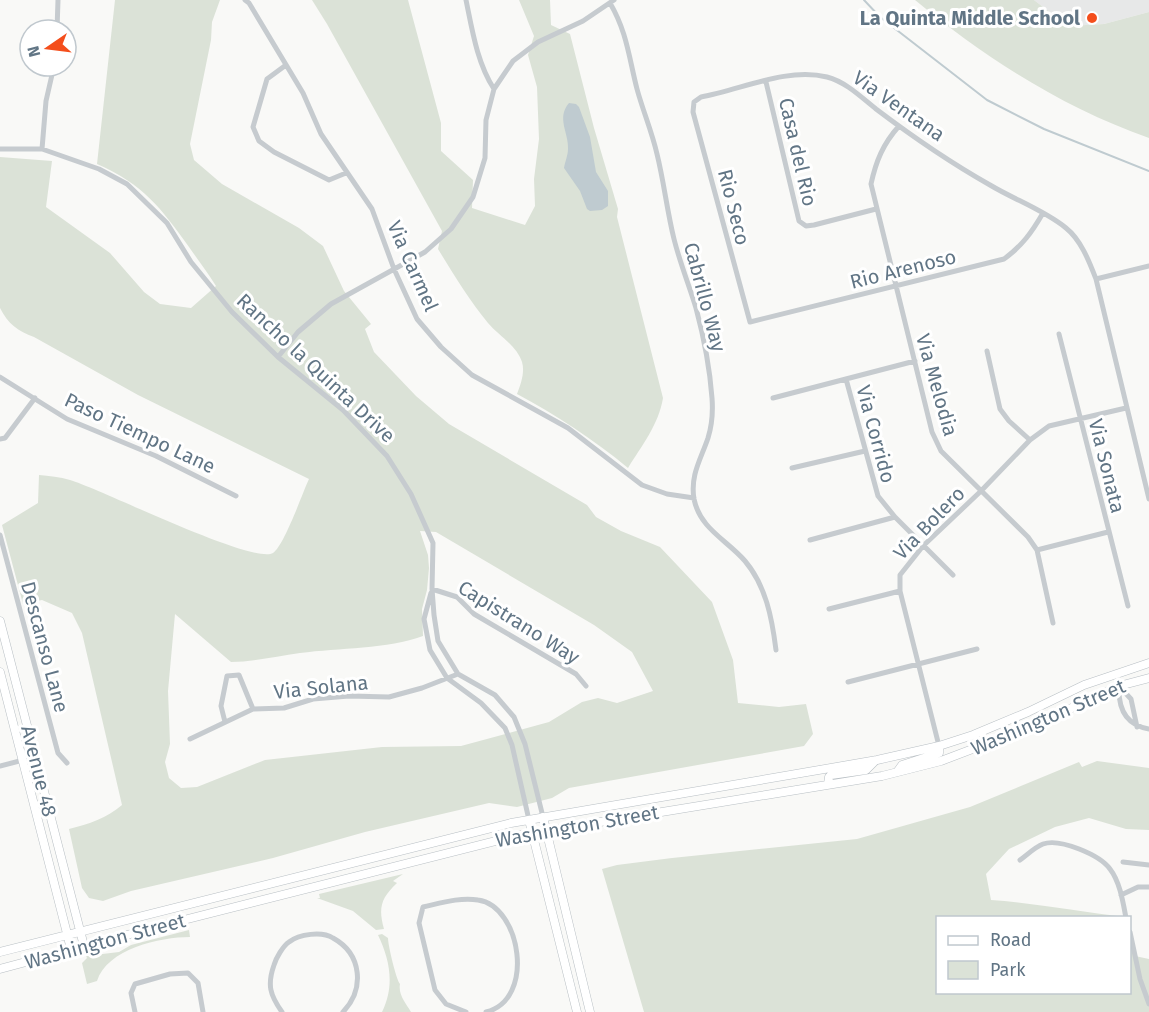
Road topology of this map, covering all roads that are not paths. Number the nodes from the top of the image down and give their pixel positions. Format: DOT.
graph roads {
  1 [pos="57,0"];
  2 [pos="245,0"];
  3 [pos="466,0"];
  4 [pos="612,2"];
  5 [pos="57,18"];
  6 [pos="286,65"];
  7 [pos="51,78"];
  8 [pos="766,82"];
  9 [pos="494,89"];
  10 [pos="696,100"];
  11 [pos="899,126"];
  12 [pos="0,149"];
  13 [pos="42,149"];
  14 [pos="346,173"];
  15 [pos="876,209"];
  16 [pos="1043,213"];
  17 [pos="1149,266"];
  18 [pos="394,269"];
  19 [pos="1096,279"];
  20 [pos="896,286"];
  21 [pos="750,322"];
  22 [pos="1059,334"];
  23 [pos="987,351"];
  24 [pos="278,357"];
  25 [pos="915,361"];
  26 [pos="0,377"];
  27 [pos="846,379"];
  28 [pos="35,398"];
  29 [pos="773,398"];
  30 [pos="1126,408"];
  31 [pos="1080,418"];
  32 [pos="0,439"];
  33 [pos="1030,440"];
  34 [pos="865,451"];
  35 [pos="792,468"];
  36 [pos="981,492"];
  37 [pos="236,496"];
  38 [pos="694,498"];
  39 [pos="1149,500"];
  40 [pos="895,517"];
  41 [pos="1108,532"];
  42 [pos="0,535"];
  43 [pos="810,540"];
  44 [pos="923,546"];
  45 [pos="1037,550"];
  46 [pos="953,575"];
  47 [pos="432,589"];
  48 [pos="900,591"];
  49 [pos="1128,606"];
  50 [pos="829,609"];
  51 [pos="0,621"];
  52 [pos="1053,623"];
  53 [pos="977,649"];
  54 [pos="776,650"];
  55 [pos="1149,663"];
  56 [pos="918,664"];
  57 [pos="0,672"];
  58 [pos="458,674"];
  59 [pos="447,678"];
  60 [pos="1149,678"];
  61 [pos="848,682"];
  62 [pos="586,686"];
  63 [pos="1119,686"];
  64 [pos="254,709"];
  65 [pos="225,722"];
  66 [pos="1137,727"];
  67 [pos="1149,729"];
  68 [pos="190,739"];
  69 [pos="939,746"];
  70 [pos="35,757"];
  71 [pos="23,760"];
  72 [pos="875,761"];
  73 [pos="67,763"];
  74 [pos="0,766"];
  75 [pos="897,772"];
  76 [pos="828,784"];
  77 [pos="543,817"];
  78 [pos="530,820"];
  79 [pos="546,830"];
  80 [pos="532,833"];
  81 [pos="1020,860"];
  82 [pos="1123,862"];
  83 [pos="1149,865"];
  84 [pos="1149,887"];
  85 [pos="1121,895"];
  86 [pos="1126,916"];
  87 [pos="80,931"];
  88 [pos="67,935"];
  89 [pos="1131,937"];
  90 [pos="84,946"];
  91 [pos="71,949"];
  92 [pos="0,952"];
  93 [pos="0,969"];
  94 [pos="1149,1004"];
  95 [pos="135,1012"];
  96 [pos="202,1012"];
  97 [pos="282,1012"];
  98 [pos="343,1012"];
  99 [pos="466,1012"];
  100 [pos="488,1012"];
  101 [pos="577,1012"];
  102 [pos="590,1012"];
  1 -- 5 [label="street"];
  2 -- 6 [label="street, Via Carmel"];
  3 -- 9 [label="street"];
  4 -- 9 [label="street"];
  4 -- 38 [label="street, Cabrillo Way"];
  6 -- 14 [label="street, Via Carmel"];
  6 -- 14 [label="street"];
  7 -- 13 [label="street"];
  8 -- 10 [label="street, Via Ventana"];
  8 -- 11 [label="street, Via Ventana"];
  8 -- 15 [label="street, Casa del Rio"];
  9 -- 18 [label="street"];
  10 -- 21 [label="street, Rio Seco"];
  11 -- 15 [label="street, Via Melodia"];
  11 -- 16 [label="street, Via Ventana"];
  12 -- 13 [label="street, Rancho la Quinta Drive"];
  13 -- 24 [label="street, Rancho la Quinta Drive"];
  14 -- 18 [label="street, Via Carmel"];
  15 -- 20 [label="street, Via Melodia"];
  16 -- 19 [label="street, Via Ventana"];
  16 -- 20 [label="street, Rio Arenoso"];
  17 -- 19 [label="street"];
  18 -- 24 [label="street"];
  18 -- 38 [label="street, Via Carmel"];
  19 -- 30 [label="street"];
  20 -- 21 [label="street, Rio Arenoso"];
  20 -- 25 [label="street, Via Melodia"];
  22 -- 31 [label="street, Via Sonata"];
  23 -- 33 [label="street"];
  24 -- 47 [label="street, Rancho la Quinta Drive"];
  25 -- 27 [label="street"];
  25 -- 36 [label="street, Via Melodia"];
  26 -- 28 [label="street, Paso Tiempo Lane"];
  27 -- 29 [label="street"];
  27 -- 34 [label="street, Via Corrido"];
  28 -- 32 [label="street"];
  28 -- 37 [label="street, Paso Tiempo Lane"];
  30 -- 31 [label="street, Via Bolero"];
  30 -- 39 [label="street"];
  31 -- 33 [label="street, Via Bolero"];
  31 -- 41 [label="street, Via Sonata"];
  33 -- 36 [label="street, Via Bolero"];
  34 -- 35 [label="street"];
  34 -- 40 [label="street, Via Corrido"];
  36 -- 44 [label="street, Via Bolero"];
  36 -- 45 [label="street, Via Melodia"];
  38 -- 54 [label="street, Cabrillo Way"];
  40 -- 43 [label="street"];
  40 -- 44 [label="street, Via Corrido"];
  41 -- 45 [label="street"];
  41 -- 49 [label="street, Via Sonata"];
  42 -- 73 [label="street, Descanso Lane"];
  44 -- 46 [label="street, Via Corrido"];
  44 -- 48 [label="street, Via Bolero"];
  45 -- 52 [label="street, Via Melodia"];
  47 -- 58 [label="street, Rancho la Quinta Drive"];
  47 -- 59 [label="street, Rancho la Quinta Drive"];
  47 -- 62 [label="street, Capistrano Way"];
  48 -- 50 [label="street"];
  48 -- 56 [label="street, Via Bolero"];
  51 -- 70 [label="main road, Avenue 48"];
  53 -- 56 [label="street"];
  55 -- 69 [label="main road, Washington Street"];
  56 -- 61 [label="street"];
  56 -- 69 [label="street, Via Bolero"];
  57 -- 71 [label="main road, Avenue 48"];
  58 -- 59 [label="street, Via Solana"];
  58 -- 77 [label="street, Rancho la Quinta Drive"];
  59 -- 64 [label="street, Via Solana"];
  59 -- 78 [label="street, Rancho la Quinta Drive"];
  60 -- 63 [label="main road, Washington Street"];
  63 -- 66 [label="street"];
  63 -- 66 [label="street"];
  63 -- 75 [label="main road, Washington Street"];
  64 -- 65 [label="street, Via Solana"];
  64 -- 65 [label="street"];
  65 -- 68 [label="street, Via Solana"];
  66 -- 67 [label="street"];
  69 -- 72 [label="main road, Washington Street"];
  69 -- 75 [label="main road"];
  70 -- 71 [label="street"];
  70 -- 87 [label="main road, Avenue 48"];
  71 -- 74 [label="street"];
  71 -- 88 [label="main road, Avenue 48"];
  72 -- 76 [label="main road"];
  72 -- 77 [label="main road, Washington Street"];
  75 -- 76 [label="main road, Washington Street"];
  76 -- 79 [label="main road, Washington Street"];
  77 -- 78 [label="main road, Washington Street"];
  77 -- 79 [label="main road"];
  78 -- 80 [label="main road"];
  78 -- 87 [label="main road, Washington Street"];
  79 -- 80 [label="main road, Washington Street"];
  79 -- 102 [label="main road"];
  80 -- 90 [label="main road, Washington Street"];
  80 -- 101 [label="main road"];
  81 -- 85 [label="street"];
  82 -- 83 [label="street"];
  84 -- 85 [label="street"];
  85 -- 86 [label="street"];
  87 -- 88 [label="main road, Washington Street"];
  87 -- 90 [label="main road, Avenue 48"];
  88 -- 91 [label="main road, Avenue 48"];
  88 -- 92 [label="main road, Washington Street"];
  89 -- 94 [label="street"];
  90 -- 91 [label="main road, Washington Street"];
  91 -- 93 [label="main road, Washington Street"];
  95 -- 96 [label="street"];
  97 -- 98 [label="street"];
  99 -- 100 [label="street"];
}
